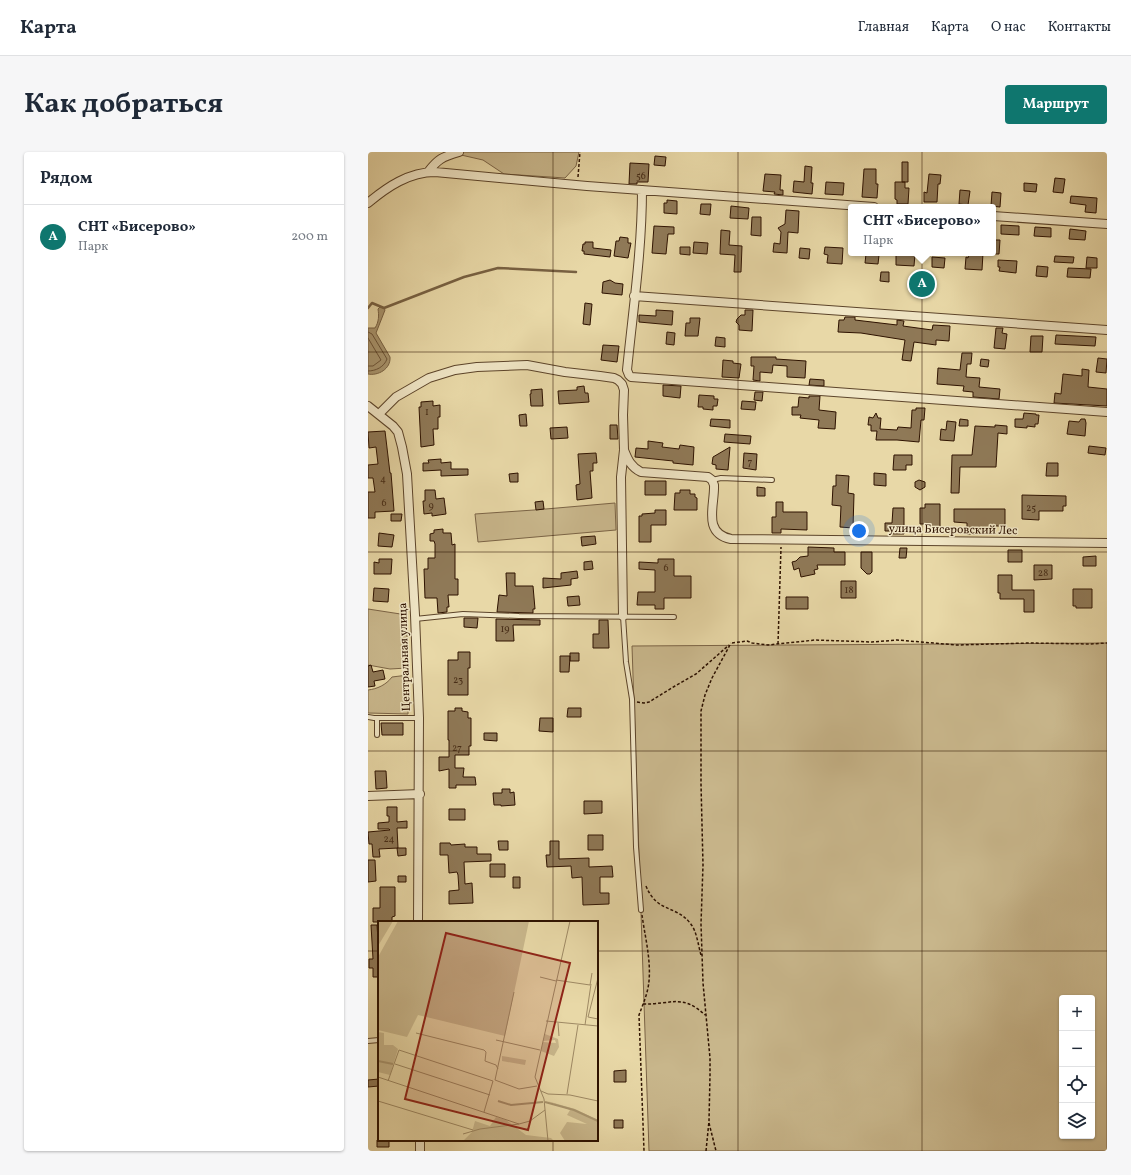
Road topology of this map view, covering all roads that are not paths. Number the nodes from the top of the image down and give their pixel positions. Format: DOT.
graph roads {
  1 [pos="459,152"];
  2 [pos="428,172"];
  3 [pos="642,190"];
  4 [pos="368,203"];
  5 [pos="848,205"];
  6 [pos="996,216"];
  7 [pos="1107,224"];
  8 [pos="634,296"];
  9 [pos="1107,330"];
  10 [pos="629,375"];
  11 [pos="620,382"];
  12 [pos="368,406"];
  13 [pos="1107,412"];
  14 [pos="378,414"];
  15 [pos="624,450"];
  16 [pos="712,480"];
  17 [pos="772,480"];
  18 [pos="1107,543"];
  19 [pos="623,616"];
  20 [pos="674,617"];
  21 [pos="415,619"];
  22 [pos="368,717"];
  23 [pos="377,718"];
  24 [pos="419,718"];
  25 [pos="377,735"];
  26 [pos="420,794"];
  27 [pos="368,796"];
  28 [pos="641,910"];
  29 [pos="418,921"];
  30 [pos="378,1040"];
  31 [pos="368,1041"];
  1 -- 2 [label="street"];
  2 -- 3 [label="street"];
  2 -- 4 [label="street"];
  3 -- 5 [label="street"];
  3 -- 8 [label="street"];
  6 -- 7 [label="street"];
  8 -- 9 [label="street"];
  8 -- 10 [label="street"];
  10 -- 11 [label="lane"];
  10 -- 13 [label="street"];
  11 -- 14 [label="street"];
  11 -- 15 [label="street"];
  12 -- 14 [label="street, Центральная улица"];
  14 -- 21 [label="street, Центральная улица"];
  15 -- 16 [label="street"];
  15 -- 19 [label="street"];
  16 -- 17 [label="lane"];
  16 -- 18 [label="street, улица Бисеровский Лес"];
  19 -- 20 [label="lane"];
  19 -- 21 [label="lane"];
  19 -- 28 [label="lane"];
  21 -- 24 [label="street, Центральная улица"];
  22 -- 23 [label="lane"];
  23 -- 24 [label="lane"];
  23 -- 25 [label="lane"];
  24 -- 26 [label="street, Центральная улица"];
  26 -- 27 [label="street"];
  26 -- 29 [label="street, Центральная улица"];
  30 -- 31 [label="lane"];
}
